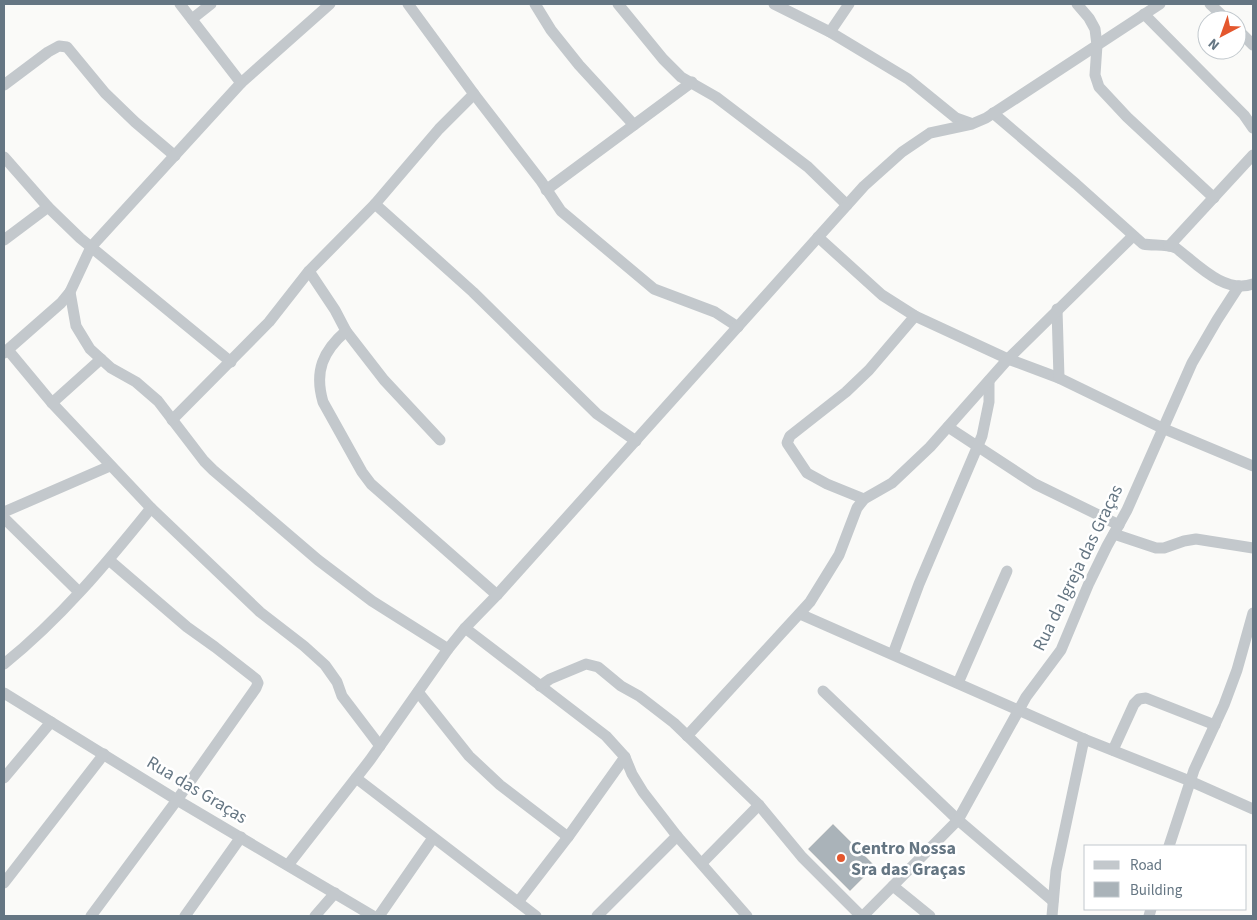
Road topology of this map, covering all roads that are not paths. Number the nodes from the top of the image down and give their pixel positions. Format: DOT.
graph roads {
  1 [pos="180,4"];
  2 [pos="211,4"];
  3 [pos="330,4"];
  4 [pos="408,4"];
  5 [pos="535,4"];
  6 [pos="618,4"];
  7 [pos="774,4"];
  8 [pos="849,4"];
  9 [pos="1077,4"];
  10 [pos="1160,4"];
  11 [pos="1144,14"];
  12 [pos="192,19"];
  13 [pos="830,32"];
  14 [pos="1097,45"];
  15 [pos="692,82"];
  16 [pos="241,83"];
  17 [pos="4,85"];
  18 [pos="474,94"];
  19 [pos="993,113"];
  20 [pos="972,124"];
  21 [pos="634,125"];
  22 [pos="1253,128"];
  23 [pos="1253,155"];
  24 [pos="174,156"];
  25 [pos="4,158"];
  26 [pos="546,190"];
  27 [pos="1214,198"];
  28 [pos="376,204"];
  29 [pos="847,205"];
  30 [pos="48,207"];
  31 [pos="1133,236"];
  32 [pos="818,237"];
  33 [pos="4,240"];
  34 [pos="1169,246"];
  35 [pos="91,247"];
  36 [pos="309,271"];
  37 [pos="1249,286"];
  38 [pos="70,292"];
  39 [pos="1057,309"];
  40 [pos="914,316"];
  41 [pos="738,327"];
  42 [pos="346,331"];
  43 [pos="6,351"];
  44 [pos="101,359"];
  45 [pos="1008,359"];
  46 [pos="231,362"];
  47 [pos="1059,378"];
  48 [pos="989,381"];
  49 [pos="52,403"];
  50 [pos="172,420"];
  51 [pos="948,427"];
  52 [pos="1162,428"];
  53 [pos="440,440"];
  54 [pos="636,441"];
  55 [pos="978,447"];
  56 [pos="110,466"];
  57 [pos="1253,466"];
  58 [pos="864,499"];
  59 [pos="151,508"];
  60 [pos="4,512"];
  61 [pos="4,518"];
  62 [pos="1116,529"];
  63 [pos="1253,548"];
  64 [pos="109,560"];
  65 [pos="1007,571"];
  66 [pos="79,592"];
  67 [pos="497,595"];
  68 [pos="1253,613"];
  69 [pos="800,614"];
  70 [pos="465,628"];
  71 [pos="448,649"];
  72 [pos="1248,650"];
  73 [pos="893,654"];
  74 [pos="4,664"];
  75 [pos="958,683"];
  76 [pos="540,686"];
  77 [pos="823,691"];
  78 [pos="418,692"];
  79 [pos="4,693"];
  80 [pos="1019,710"];
  81 [pos="51,722"];
  82 [pos="1215,725"];
  83 [pos="687,736"];
  84 [pos="1084,739"];
  85 [pos="380,746"];
  86 [pos="1113,750"];
  87 [pos="104,754"];
  88 [pos="625,757"];
  89 [pos="4,778"];
  90 [pos="356,778"];
  91 [pos="1190,781"];
  92 [pos="177,800"];
  93 [pos="760,805"];
  94 [pos="1253,809"];
  95 [pos="958,820"];
  96 [pos="677,836"];
  97 [pos="241,837"];
  98 [pos="568,837"];
  99 [pos="433,838"];
  100 [pos="1169,845"];
  101 [pos="702,863"];
  102 [pos="288,865"];
  103 [pos="4,882"];
  104 [pos="893,886"];
  105 [pos="335,893"];
  106 [pos="1053,901"];
  107 [pos="518,902"];
  108 [pos="91,916"];
  109 [pos="185,916"];
  110 [pos="315,916"];
  111 [pos="373,916"];
  112 [pos="379,916"];
  113 [pos="536,916"];
  114 [pos="597,916"];
  115 [pos="747,916"];
  116 [pos="862,916"];
  117 [pos="930,916"];
  118 [pos="1052,916"];
  1 -- 12 [label="street"];
  2 -- 12 [label="street"];
  3 -- 16 [label="street"];
  4 -- 18 [label="street"];
  5 -- 21 [label="street"];
  6 -- 15 [label="street"];
  7 -- 13 [label="street"];
  8 -- 13 [label="street"];
  9 -- 14 [label="street"];
  10 -- 11 [label="street"];
  11 -- 14 [label="street"];
  11 -- 22 [label="street"];
  12 -- 16 [label="street"];
  13 -- 20 [label="street"];
  14 -- 19 [label="street"];
  14 -- 27 [label="street"];
  15 -- 21 [label="street"];
  15 -- 29 [label="street"];
  16 -- 24 [label="street"];
  17 -- 24 [label="street"];
  18 -- 26 [label="street"];
  18 -- 28 [label="street"];
  19 -- 20 [label="street"];
  19 -- 31 [label="street"];
  20 -- 29 [label="street"];
  21 -- 26 [label="street"];
  23 -- 27 [label="street"];
  24 -- 35 [label="street"];
  25 -- 30 [label="street"];
  26 -- 41 [label="street"];
  27 -- 34 [label="street"];
  28 -- 36 [label="street"];
  28 -- 54 [label="street"];
  29 -- 32 [label="street"];
  30 -- 33 [label="street"];
  30 -- 35 [label="street"];
  31 -- 34 [label="street"];
  31 -- 39 [label="street"];
  32 -- 40 [label="street"];
  32 -- 41 [label="street"];
  34 -- 37 [label="street"];
  35 -- 38 [label="street"];
  35 -- 46 [label="street"];
  36 -- 42 [label="street"];
  36 -- 46 [label="street"];
  37 -- 52 [label="street, Rua da Igreja das Graças"];
  38 -- 43 [label="street"];
  38 -- 44 [label="street"];
  39 -- 45 [label="street"];
  39 -- 47 [label="street"];
  40 -- 45 [label="street"];
  40 -- 58 [label="street"];
  41 -- 54 [label="street"];
  42 -- 53 [label="street"];
  42 -- 67 [label="street"];
  43 -- 49 [label="street"];
  44 -- 49 [label="street"];
  44 -- 50 [label="street"];
  45 -- 47 [label="street"];
  45 -- 48 [label="street"];
  46 -- 50 [label="street"];
  47 -- 52 [label="street"];
  48 -- 51 [label="street"];
  48 -- 55 [label="street"];
  49 -- 56 [label="street"];
  50 -- 71 [label="street"];
  51 -- 55 [label="street"];
  51 -- 58 [label="street"];
  52 -- 57 [label="street"];
  52 -- 62 [label="street, Rua da Igreja das Graças"];
  54 -- 67 [label="street"];
  55 -- 62 [label="street"];
  55 -- 73 [label="street"];
  56 -- 59 [label="street"];
  56 -- 60 [label="street"];
  58 -- 69 [label="street"];
  59 -- 64 [label="street"];
  59 -- 85 [label="street"];
  61 -- 66 [label="street"];
  62 -- 63 [label="street"];
  62 -- 80 [label="street, Rua da Igreja das Graças"];
  64 -- 66 [label="street"];
  64 -- 92 [label="street"];
  65 -- 75 [label="street"];
  66 -- 74 [label="street"];
  67 -- 70 [label="street"];
  68 -- 72 [label="street"];
  69 -- 73 [label="street"];
  69 -- 83 [label="street"];
  70 -- 71 [label="street"];
  70 -- 76 [label="street"];
  71 -- 78 [label="street"];
  72 -- 82 [label="street"];
  73 -- 75 [label="street"];
  75 -- 80 [label="street"];
  76 -- 83 [label="street"];
  76 -- 88 [label="street"];
  77 -- 95 [label="street"];
  78 -- 85 [label="street"];
  78 -- 98 [label="street"];
  79 -- 81 [label="street, Rua das Graças"];
  80 -- 84 [label="street"];
  80 -- 95 [label="street, Rua da Igreja das Graças"];
  81 -- 87 [label="street, Rua das Graças"];
  81 -- 89 [label="street"];
  82 -- 86 [label="street"];
  82 -- 91 [label="street"];
  83 -- 93 [label="street"];
  84 -- 86 [label="street"];
  84 -- 106 [label="street"];
  85 -- 90 [label="street"];
  86 -- 91 [label="street"];
  87 -- 92 [label="street, Rua das Graças"];
  87 -- 103 [label="street"];
  88 -- 96 [label="street"];
  88 -- 98 [label="street"];
  90 -- 99 [label="street"];
  90 -- 102 [label="street"];
  91 -- 94 [label="street"];
  91 -- 100 [label="street"];
  92 -- 97 [label="street, Rua das Graças"];
  92 -- 108 [label="street"];
  93 -- 101 [label="street"];
  93 -- 116 [label="street"];
  95 -- 104 [label="street, Rua da Igreja das Graças"];
  95 -- 106 [label="street"];
  96 -- 101 [label="street"];
  96 -- 114 [label="street"];
  97 -- 102 [label="street, Rua das Graças"];
  97 -- 109 [label="street"];
  98 -- 107 [label="street"];
  99 -- 107 [label="street"];
  99 -- 112 [label="street"];
  101 -- 115 [label="street"];
  102 -- 105 [label="street, Rua das Graças"];
  104 -- 116 [label="street, Rua da Igreja das Graças"];
  104 -- 117 [label="street"];
  105 -- 110 [label="street"];
  105 -- 111 [label="street, Rua das Graças"];
  106 -- 118 [label="street"];
  107 -- 113 [label="street"];
}
